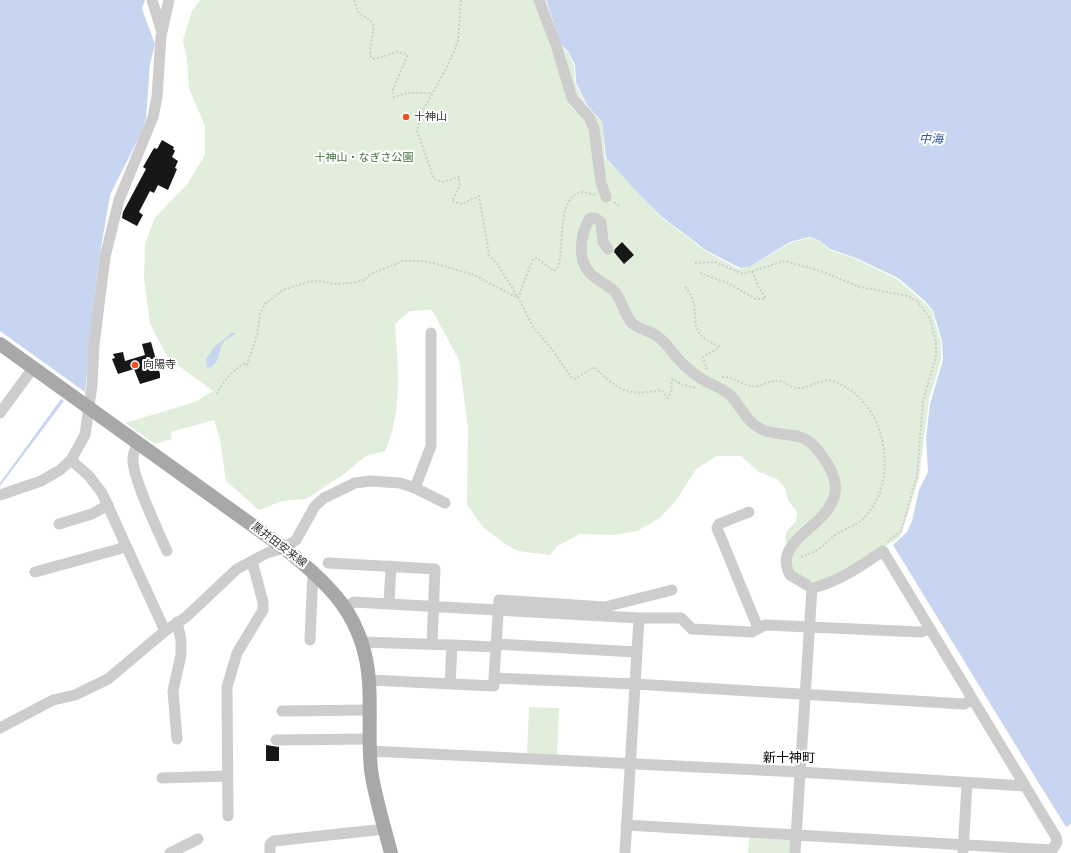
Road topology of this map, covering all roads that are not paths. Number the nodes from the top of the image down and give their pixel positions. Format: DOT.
graph roads {
  1 [pos="152,0"];
  2 [pos="169,0"];
  3 [pos="539,0"];
  4 [pos="161,36"];
  5 [pos="606,196"];
  6 [pos="608,249"];
  7 [pos="431,333"];
  8 [pos="0,344"];
  9 [pos="33,368"];
  10 [pos="89,410"];
  11 [pos="0,412"];
  12 [pos="138,443"];
  13 [pos="71,460"];
  14 [pos="415,488"];
  15 [pos="0,495"];
  16 [pos="445,503"];
  17 [pos="108,505"];
  18 [pos="748,512"];
  19 [pos="59,524"];
  20 [pos="125,545"];
  21 [pos="284,548"];
  22 [pos="167,551"];
  23 [pos="252,561"];
  24 [pos="328,563"];
  25 [pos="391,566"];
  26 [pos="313,571"];
  27 [pos="35,572"];
  28 [pos="812,588"];
  29 [pos="672,590"];
  30 [pos="389,603"];
  31 [pos="434,606"];
  32 [pos="346,607"];
  33 [pos="497,609"];
  34 [pos="639,618"];
  35 [pos="177,622"];
  36 [pos="810,626"];
  37 [pos="758,628"];
  38 [pos="930,629"];
  39 [pos="165,631"];
  40 [pos="310,640"];
  41 [pos="362,642"];
  42 [pos="432,644"];
  43 [pos="452,645"];
  44 [pos="496,645"];
  45 [pos="636,652"];
  46 [pos="494,678"];
  47 [pos="369,680"];
  48 [pos="450,684"];
  49 [pos="635,684"];
  50 [pos="805,695"];
  51 [pos="972,700"];
  52 [pos="370,710"];
  53 [pos="282,711"];
  54 [pos="0,728"];
  55 [pos="178,739"];
  56 [pos="276,740"];
  57 [pos="370,745"];
  58 [pos="630,764"];
  59 [pos="800,772"];
  60 [pos="227,776"];
  61 [pos="162,778"];
  62 [pos="967,783"];
  63 [pos="1025,786"];
  64 [pos="228,816"];
  65 [pos="626,825"];
  66 [pos="385,829"];
  67 [pos="796,834"];
  68 [pos="198,839"];
  69 [pos="963,849"];
  70 [pos="387,851"];
  71 [pos="170,853"];
  72 [pos="270,853"];
  73 [pos="624,853"];
  74 [pos="795,853"];
  1 -- 4 [label="street"];
  2 -- 4 [label="street"];
  3 -- 5 [label="street"];
  4 -- 10 [label="street"];
  6 -- 28 [label="street"];
  7 -- 14 [label="street"];
  8 -- 9 [label="main road, 黒井田安来線"];
  9 -- 10 [label="main road, 黒井田安来線"];
  9 -- 11 [label="street"];
  10 -- 12 [label="main road, 黒井田安来線"];
  10 -- 13 [label="street"];
  12 -- 21 [label="main road, 黒井田安来線"];
  12 -- 22 [label="street"];
  13 -- 15 [label="street"];
  13 -- 17 [label="street"];
  14 -- 16 [label="street"];
  14 -- 21 [label="street"];
  17 -- 19 [label="street"];
  17 -- 20 [label="street"];
  18 -- 37 [label="street"];
  20 -- 27 [label="street"];
  20 -- 39 [label="street"];
  21 -- 23 [label="street"];
  21 -- 26 [label="main road, 黒井田安来線"];
  23 -- 35 [label="street"];
  23 -- 60 [label="street"];
  24 -- 25 [label="street"];
  25 -- 30 [label="street"];
  25 -- 31 [label="street"];
  26 -- 32 [label="main road, 黒井田安来線"];
  26 -- 40 [label="street"];
  28 -- 36 [label="street"];
  28 -- 38 [label="street"];
  29 -- 33 [label="street"];
  30 -- 31 [label="street"];
  30 -- 32 [label="street"];
  31 -- 33 [label="street"];
  31 -- 42 [label="street"];
  32 -- 41 [label="main road, 黒井田安来線"];
  33 -- 34 [label="street"];
  33 -- 44 [label="street"];
  34 -- 37 [label="street"];
  34 -- 45 [label="street"];
  35 -- 39 [label="street"];
  35 -- 55 [label="street"];
  36 -- 37 [label="street"];
  36 -- 38 [label="street"];
  36 -- 50 [label="street"];
  38 -- 51 [label="street"];
  39 -- 54 [label="street"];
  41 -- 42 [label="street"];
  41 -- 47 [label="main road, 黒井田安来線"];
  42 -- 43 [label="street"];
  43 -- 44 [label="street"];
  43 -- 48 [label="street"];
  44 -- 45 [label="street"];
  44 -- 46 [label="street"];
  45 -- 49 [label="street"];
  46 -- 48 [label="street"];
  46 -- 49 [label="street"];
  47 -- 48 [label="street"];
  47 -- 52 [label="main road, 黒井田安来線"];
  49 -- 50 [label="street"];
  49 -- 58 [label="street"];
  50 -- 51 [label="street"];
  50 -- 59 [label="street"];
  51 -- 63 [label="street"];
  52 -- 53 [label="street"];
  52 -- 57 [label="main road, 黒井田安来線"];
  56 -- 57 [label="street"];
  57 -- 58 [label="street"];
  57 -- 66 [label="main road, 黒井田安来線"];
  58 -- 59 [label="street"];
  58 -- 65 [label="street"];
  59 -- 62 [label="street"];
  59 -- 67 [label="street"];
  60 -- 61 [label="street"];
  60 -- 64 [label="street"];
  62 -- 63 [label="street"];
  62 -- 69 [label="street"];
  63 -- 69 [label="street"];
  65 -- 67 [label="street"];
  65 -- 73 [label="street"];
  66 -- 70 [label="main road, 黒井田安来線"];
  66 -- 72 [label="street"];
  67 -- 69 [label="street"];
  67 -- 74 [label="street"];
  68 -- 71 [label="street"];
}
